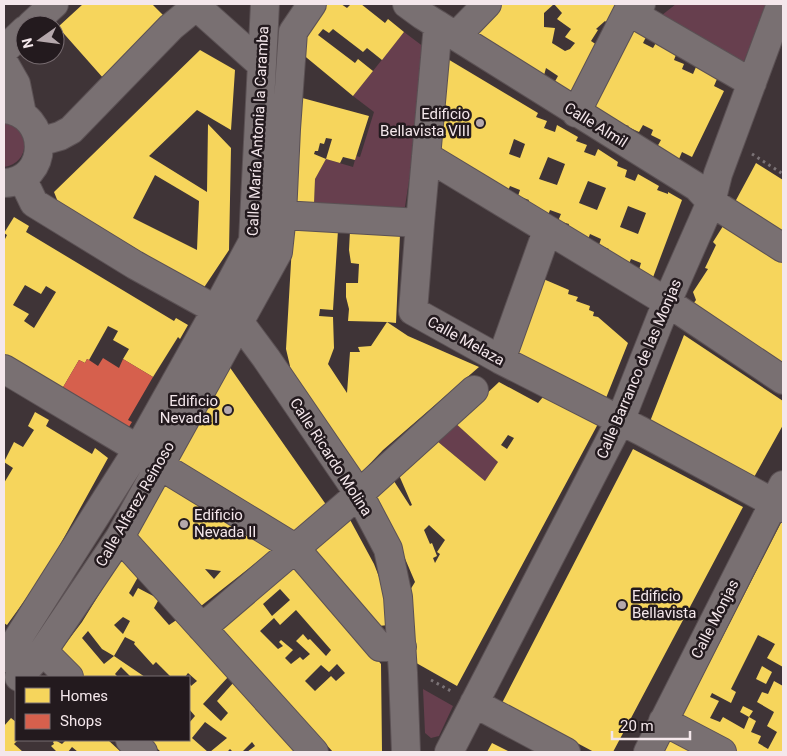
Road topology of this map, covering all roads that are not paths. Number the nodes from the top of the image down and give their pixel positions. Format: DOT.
graph roads {
  1 [pos="54,4"];
  2 [pos="266,4"];
  3 [pos="312,4"];
  4 [pos="407,4"];
  5 [pos="487,4"];
  6 [pos="781,4"];
  7 [pos="197,5"];
  8 [pos="635,7"];
  9 [pos="42,15"];
  10 [pos="447,31"];
  11 [pos="15,40"];
  12 [pos="776,43"];
  13 [pos="4,50"];
  14 [pos="4,63"];
  15 [pos="262,64"];
  16 [pos="752,83"];
  17 [pos="13,111"];
  18 [pos="576,113"];
  19 [pos="39,142"];
  20 [pos="426,156"];
  21 [pos="10,184"];
  22 [pos="711,202"];
  23 [pos="282,215"];
  24 [pos="420,223"];
  25 [pos="547,231"];
  26 [pos="783,248"];
  27 [pos="667,302"];
  28 [pos="216,310"];
  29 [pos="240,323"];
  30 [pos="501,360"];
  31 [pos="4,369"];
  32 [pos="783,380"];
  33 [pos="474,390"];
  34 [pos="620,421"];
  35 [pos="148,457"];
  36 [pos="359,494"];
  37 [pos="780,499"];
  38 [pos="120,537"];
  39 [pos="295,548"];
  40 [pos="202,628"];
  41 [pos="8,645"];
  42 [pos="402,647"];
  43 [pos="43,651"];
  44 [pos="20,676"];
  45 [pos="68,676"];
  46 [pos="15,681"];
  47 [pos="4,687"];
  48 [pos="474,703"];
  49 [pos="663,721"];
  50 [pos="131,741"];
  51 [pos="425,751"];
  52 [pos="143,752"];
  53 [pos="314,752"];
  54 [pos="566,752"];
  55 [pos="648,752"];
  56 [pos="722,752"];
  1 -- 9 [label="street"];
  2 -- 15 [label="street, Calle María Antonia la Caramba"];
  3 -- 23 [label="street, Calle María Antonia la Caramba"];
  4 -- 10 [label="street, Calle Almil"];
  5 -- 10 [label="street"];
  6 -- 12 [label="street, Calle Barranco de las Monjas"];
  7 -- 15 [label="street"];
  7 -- 19 [label="street"];
  8 -- 16 [label="street"];
  8 -- 18 [label="street"];
  10 -- 18 [label="street, Calle Almil"];
  10 -- 20 [label="street, Calle Melaza"];
  11 -- 13 [label="street"];
  12 -- 16 [label="street, Calle Barranco de las Monjas"];
  14 -- 17 [label="street"];
  15 -- 28 [label="street, Calle María Antonia la Caramba"];
  16 -- 22 [label="street, Calle Barranco de las Monjas"];
  17 -- 19 [label="street"];
  18 -- 22 [label="street, Calle Almil"];
  19 -- 21 [label="street"];
  20 -- 24 [label="street, Calle Melaza"];
  20 -- 25 [label="street"];
  21 -- 28 [label="street"];
  22 -- 26 [label="street, Calle Almil"];
  22 -- 27 [label="street, Calle Barranco de las Monjas"];
  23 -- 24 [label="street"];
  23 -- 29 [label="street, Calle María Antonia la Caramba"];
  24 -- 30 [label="street, Calle Melaza"];
  25 -- 27 [label="street"];
  25 -- 30 [label="street"];
  27 -- 32 [label="street"];
  27 -- 34 [label="street, Calle Barranco de las Monjas"];
  28 -- 29 [label="street"];
  28 -- 35 [label="street, Calle Alferez Reinoso"];
  29 -- 35 [label="street, Calle Alferez Reinoso"];
  29 -- 36 [label="street, Calle Ricardo Molina"];
  30 -- 34 [label="street, Calle Melaza"];
  31 -- 35 [label="street"];
  33 -- 36 [label="street"];
  34 -- 37 [label="street, Calle Melaza"];
  34 -- 48 [label="street, Calle Barranco de las Monjas"];
  35 -- 38 [label="street, Calle Alferez Reinoso"];
  35 -- 39 [label="street"];
  35 -- 41 [label="street, Calle Alferez Reinoso"];
  36 -- 39 [label="street"];
  36 -- 42 [label="street, Calle Ricardo Molina"];
  37 -- 49 [label="street, Calle Monjas"];
  38 -- 40 [label="street"];
  38 -- 43 [label="street, Calle Alferez Reinoso"];
  39 -- 40 [label="street"];
  39 -- 42 [label="street"];
  40 -- 53 [label="street"];
  42 -- 51 [label="street, Calle Ricardo Molina"];
  43 -- 44 [label="street, Calle Alferez Reinoso"];
  43 -- 45 [label="street"];
  46 -- 47 [label="street"];
  48 -- 51 [label="street, Calle Barranco de las Monjas"];
  48 -- 54 [label="street"];
  49 -- 55 [label="street, Calle Monjas"];
  49 -- 56 [label="street"];
  50 -- 52 [label="street"];
}
